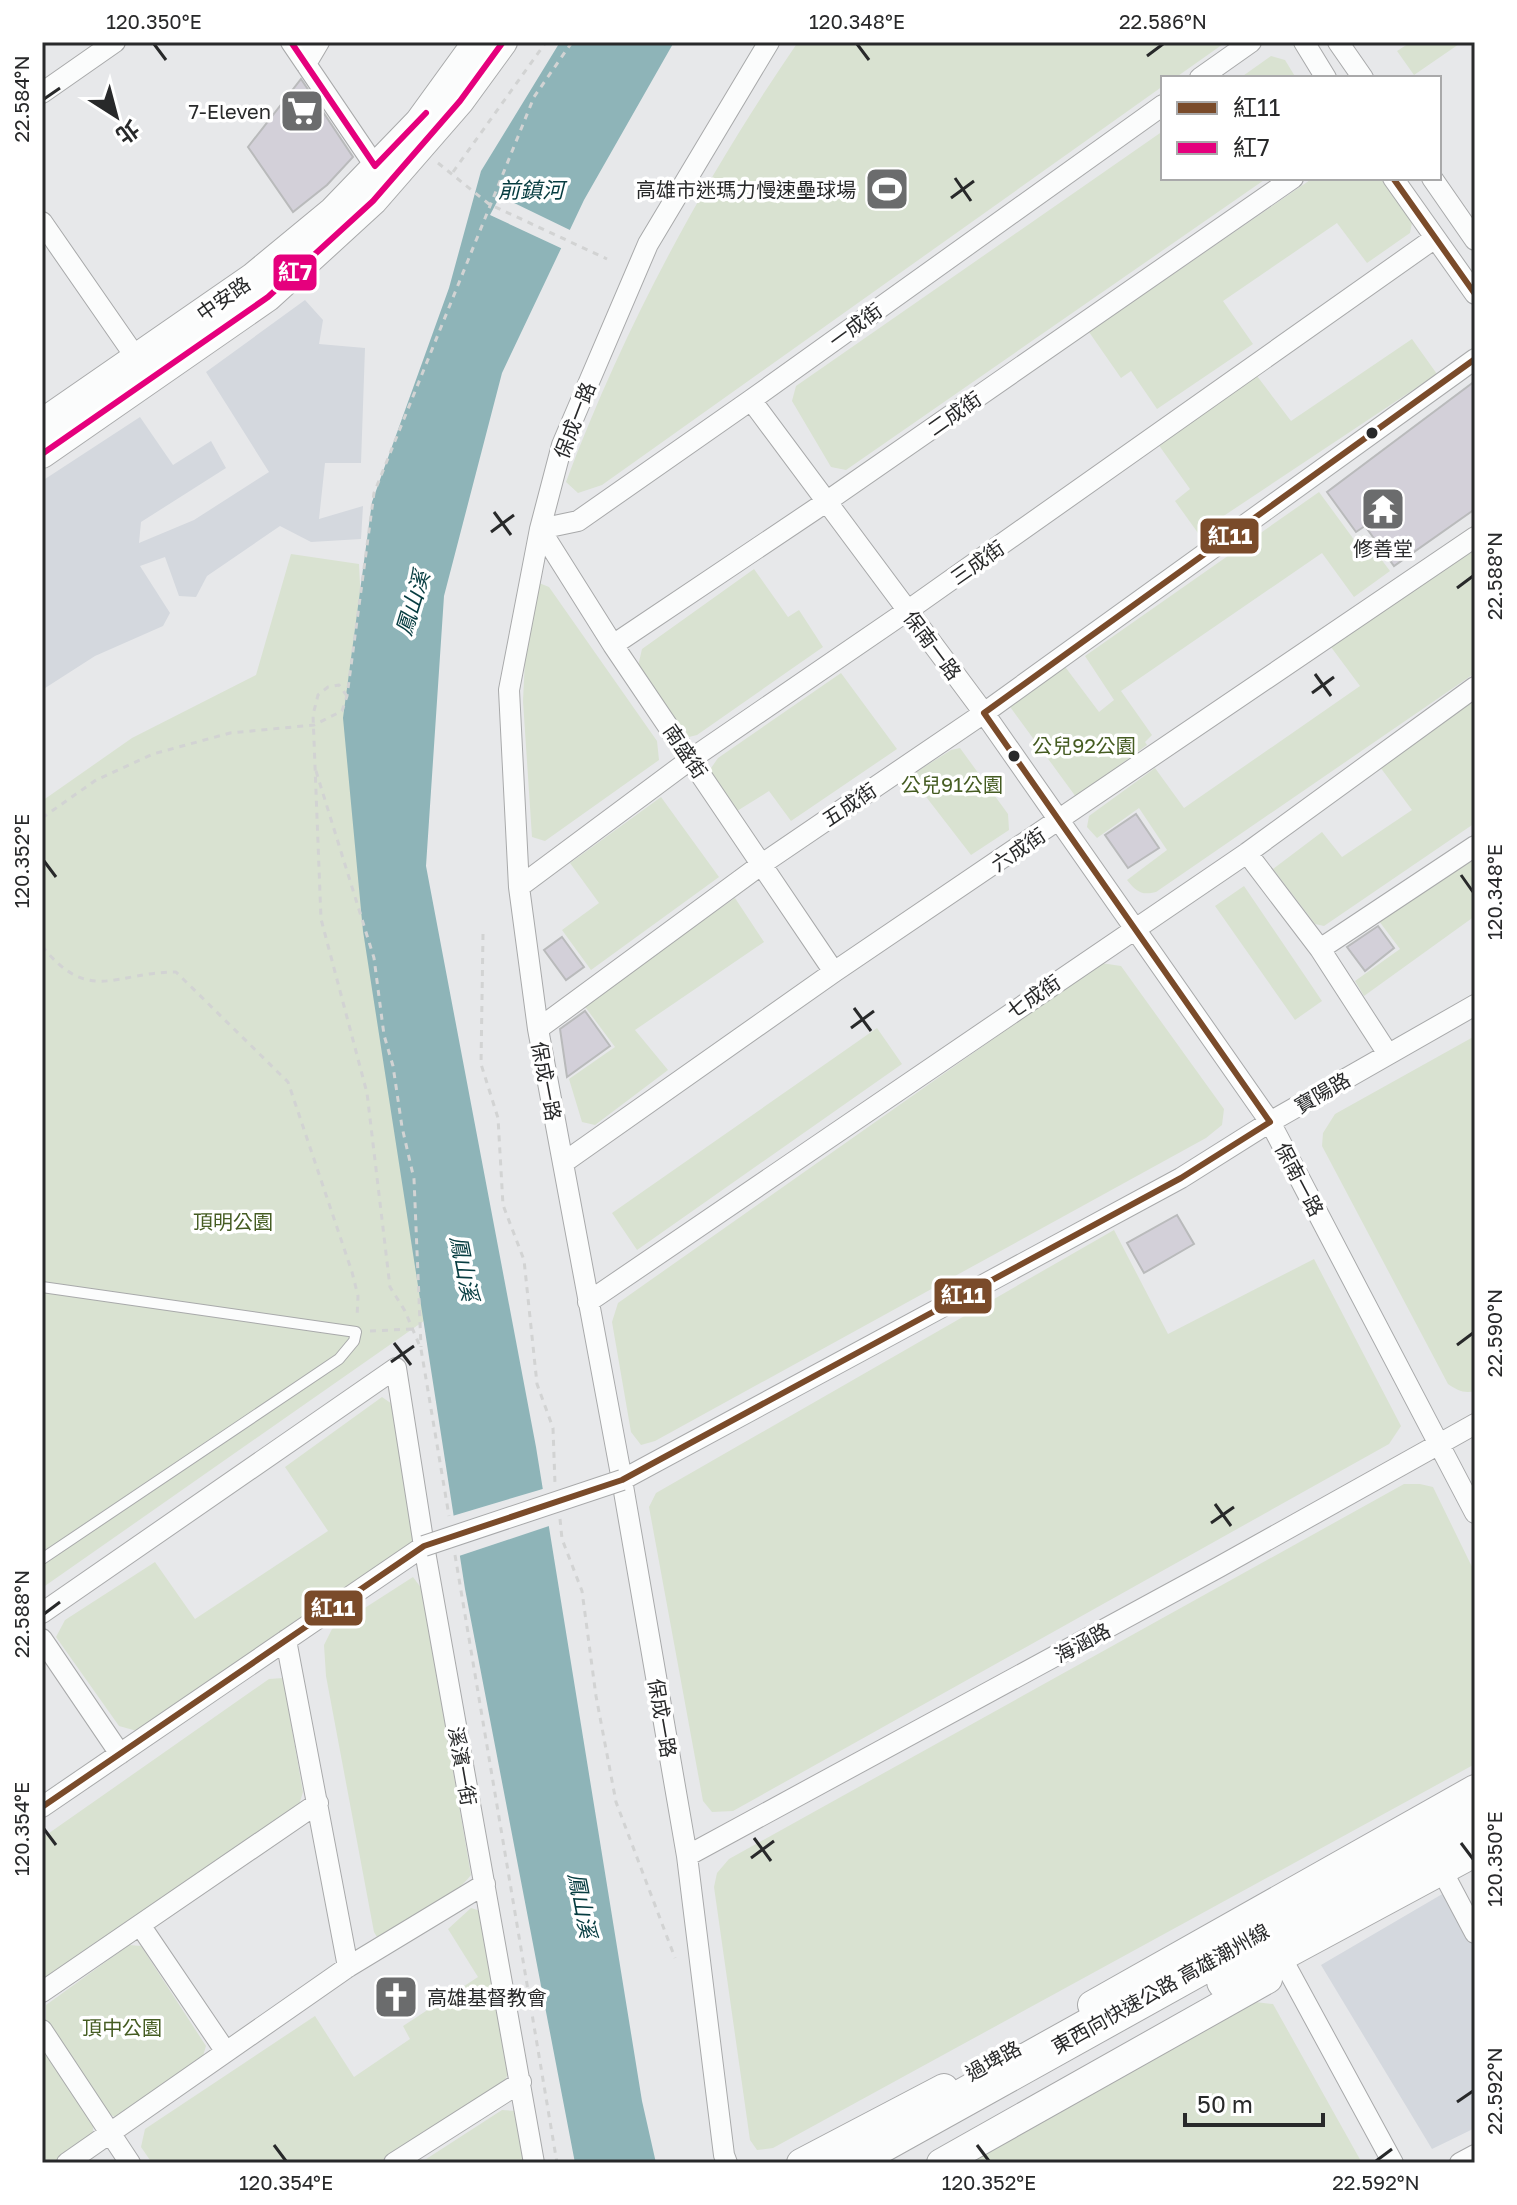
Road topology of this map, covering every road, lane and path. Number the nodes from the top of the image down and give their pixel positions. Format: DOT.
graph roads {
  1 [pos="115,42"];
  2 [pos="291,42"];
  3 [pos="319,42"];
  4 [pos="477,42"];
  5 [pos="503,42"];
  6 [pos="546,42"];
  7 [pos="572,42"];
  8 [pos="769,42"];
  9 [pos="1251,42"];
  10 [pos="1304,42"];
  11 [pos="1338,42"];
  12 [pos="306,64"];
  13 [pos="1203,76"];
  14 [pos="1325,76"];
  15 [pos="1362,76"];
  16 [pos="42,93"];
  17 [pos="1161,106"];
  18 [pos="418,150"];
  19 [pos="453,172"];
  20 [pos="382,174"];
  21 [pos="1290,180"];
  22 [pos="1394,180"];
  23 [pos="1433,180"];
  24 [pos="489,204"];
  25 [pos="42,222"];
  26 [pos="1435,238"];
  27 [pos="1475,240"];
  28 [pos="49,247"];
  29 [pos="607,259"];
  30 [pos="1475,294"];
  31 [pos="137,359"];
  32 [pos="1475,359"];
  33 [pos="751,400"];
  34 [pos="42,423"];
  35 [pos="42,454"];
  36 [pos="826,502"];
  37 [pos="540,529"];
  38 [pos="1475,537"];
  39 [pos="907,611"];
  40 [pos="613,645"];
  41 [pos="1475,687"];
  42 [pos="347,696"];
  43 [pos="984,713"];
  44 [pos="314,725"];
  45 [pos="691,759"];
  46 [pos="315,768"];
  47 [pos="42,818"];
  48 [pos="1060,821"];
  49 [pos="1475,846"];
  50 [pos="1247,853"];
  51 [pos="762,864"];
  52 [pos="519,887"];
  53 [pos="1133,928"];
  54 [pos="483,934"];
  55 [pos="42,946"];
  56 [pos="1320,949"];
  57 [pos="834,972"];
  58 [pos="1475,1005"];
  59 [pos="538,1029"];
  60 [pos="1388,1054"];
  61 [pos="1270,1122"];
  62 [pos="563,1163"];
  63 [pos="42,1287"];
  64 [pos="588,1302"];
  65 [pos="412,1329"];
  66 [pos="356,1332"];
  67 [pos="422,1355"];
  68 [pos="1475,1424"];
  69 [pos="1438,1445"];
  70 [pos="622,1480"];
  71 [pos="556,1485"];
  72 [pos="559,1512"];
  73 [pos="1475,1513"];
  74 [pos="450,1526"];
  75 [pos="453,1542"];
  76 [pos="424,1546"];
  77 [pos="42,1559"];
  78 [pos="42,1613"];
  79 [pos="42,1639"];
  80 [pos="286,1640"];
  81 [pos="120,1754"];
  82 [pos="1475,1789"];
  83 [pos="318,1803"];
  84 [pos="42,1807"];
  85 [pos="1475,1813"];
  86 [pos="1475,1847"];
  87 [pos="687,1856"];
  88 [pos="1475,1868"];
  89 [pos="1448,1882"];
  90 [pos="485,1884"];
  91 [pos="140,1925"];
  92 [pos="1475,1933"];
  93 [pos="675,1958"];
  94 [pos="348,1967"];
  95 [pos="1287,1968"];
  96 [pos="42,1992"];
  97 [pos="42,2030"];
  98 [pos="226,2052"];
  99 [pos="521,2082"];
  100 [pos="110,2132"];
  101 [pos="1475,2155"];
  102 [pos="67,2163"];
  103 [pos="130,2163"];
  104 [pos="394,2163"];
  105 [pos="534,2163"];
  106 [pos="557,2163"];
  107 [pos="727,2163"];
  108 [pos="801,2163"];
  109 [pos="846,2163"];
  110 [pos="894,2163"];
  111 [pos="941,2163"];
  112 [pos="1393,2163"];
  113 [pos="1460,2163"];
  1 -- 16 [label="street"];
  2 -- 12 [label="street"];
  3 -- 12 [label="street"];
  4 -- 20 [label="main road, 中安路"];
  5 -- 18 [label="main road, 中安路"];
  6 -- 19 [label="path"];
  7 -- 24 [label="path"];
  8 -- 37 [label="street, 保成一路"];
  9 -- 13 [label="street"];
  10 -- 14 [label="street"];
  11 -- 15 [label="street"];
  12 -- 20 [label="street"];
  17 -- 33 [label="street, 一成街"];
  18 -- 19 [label="path"];
  18 -- 20 [label="main road, 中安路"];
  19 -- 24 [label="path"];
  20 -- 31 [label="main road, 中安路"];
  20 -- 35 [label="main road, 中安路"];
  21 -- 36 [label="street, 二成街"];
  22 -- 26 [label="street"];
  23 -- 27 [label="street"];
  24 -- 29 [label="path"];
  24 -- 42 [label="path"];
  25 -- 28 [label="street"];
  26 -- 30 [label="street"];
  26 -- 39 [label="street, 三成街"];
  28 -- 31 [label="street"];
  31 -- 34 [label="main road, 中安路"];
  32 -- 43 [label="street, 五成街"];
  33 -- 36 [label="street, 保南一路"];
  33 -- 37 [label="street, 一成街"];
  36 -- 39 [label="street, 保南一路"];
  36 -- 40 [label="street, 二成街"];
  37 -- 40 [label="street, 南盛街"];
  37 -- 52 [label="street, 保成一路"];
  38 -- 48 [label="street, 六成街"];
  39 -- 43 [label="street, 保南一路"];
  39 -- 45 [label="street, 三成街"];
  40 -- 45 [label="street, 南盛街"];
  41 -- 50 [label="street, 七成街"];
  42 -- 44 [label="path"];
  42 -- 44 [label="path"];
  43 -- 48 [label="street, 保南一路"];
  43 -- 51 [label="street, 五成街"];
  44 -- 46 [label="path"];
  44 -- 47 [label="path"];
  45 -- 51 [label="street, 南盛街"];
  45 -- 52 [label="street, 三成街"];
  46 -- 65 [label="path"];
  46 -- 67 [label="path"];
  48 -- 53 [label="street, 保南一路"];
  48 -- 57 [label="street, 六成街"];
  49 -- 56 [label="street"];
  50 -- 53 [label="street, 七成街"];
  50 -- 56 [label="street"];
  51 -- 57 [label="street, 南盛街"];
  51 -- 59 [label="street, 五成街"];
  52 -- 59 [label="street, 保成一路"];
  53 -- 61 [label="street, 保南一路"];
  53 -- 64 [label="street, 七成街"];
  54 -- 71 [label="path"];
  55 -- 66 [label="path"];
  56 -- 60 [label="street"];
  57 -- 62 [label="street, 六成街"];
  58 -- 60 [label="street, 寶陽路"];
  59 -- 62 [label="street, 保成一路"];
  60 -- 61 [label="street, 寶陽路"];
  61 -- 69 [label="street, 保南一路"];
  61 -- 70 [label="street, 寶陽路"];
  62 -- 64 [label="street, 保成一路"];
  63 -- 66 [label="lane"];
  64 -- 70 [label="street, 保成一路"];
  65 -- 66 [label="path"];
  65 -- 67 [label="path"];
  66 -- 77 [label="lane"];
  67 -- 74 [label="path"];
  68 -- 69 [label="street, 海涵路"];
  69 -- 73 [label="street, 保南一路"];
  69 -- 87 [label="street, 海涵路"];
  70 -- 76 [label="street, 寶陽路, bridge"];
  70 -- 87 [label="street, 保成一路"];
  72 -- 93 [label="path"];
  75 -- 106 [label="path"];
  76 -- 78 [label="street, 溪濱一街"];
  76 -- 80 [label="street, 寶陽路"];
  76 -- 90 [label="street, 溪濱一街"];
  79 -- 81 [label="street"];
  80 -- 81 [label="street, 寶陽路"];
  80 -- 83 [label="street"];
  81 -- 84 [label="street, 寶陽路"];
  82 -- 108 [label="main road, 過埤路"];
  83 -- 91 [label="street"];
  83 -- 94 [label="street"];
  85 -- 109 [label="highway, 東西向快速公路 高雄潮州線"];
  86 -- 110 [label="highway, 東西向快速公路 高雄潮州線"];
  87 -- 107 [label="street, 保成一路"];
  88 -- 89 [label="main road"];
  89 -- 92 [label="street"];
  89 -- 95 [label="main road"];
  90 -- 94 [label="street"];
  90 -- 99 [label="street, 溪濱一街"];
  91 -- 96 [label="street"];
  91 -- 98 [label="street"];
  94 -- 98 [label="street"];
  95 -- 111 [label="main road"];
  95 -- 112 [label="street"];
  97 -- 100 [label="street"];
  98 -- 100 [label="street"];
  99 -- 104 [label="street"];
  99 -- 105 [label="street, 溪濱一街"];
  100 -- 102 [label="street"];
  100 -- 103 [label="street"];
  101 -- 113 [label="street"];
}
